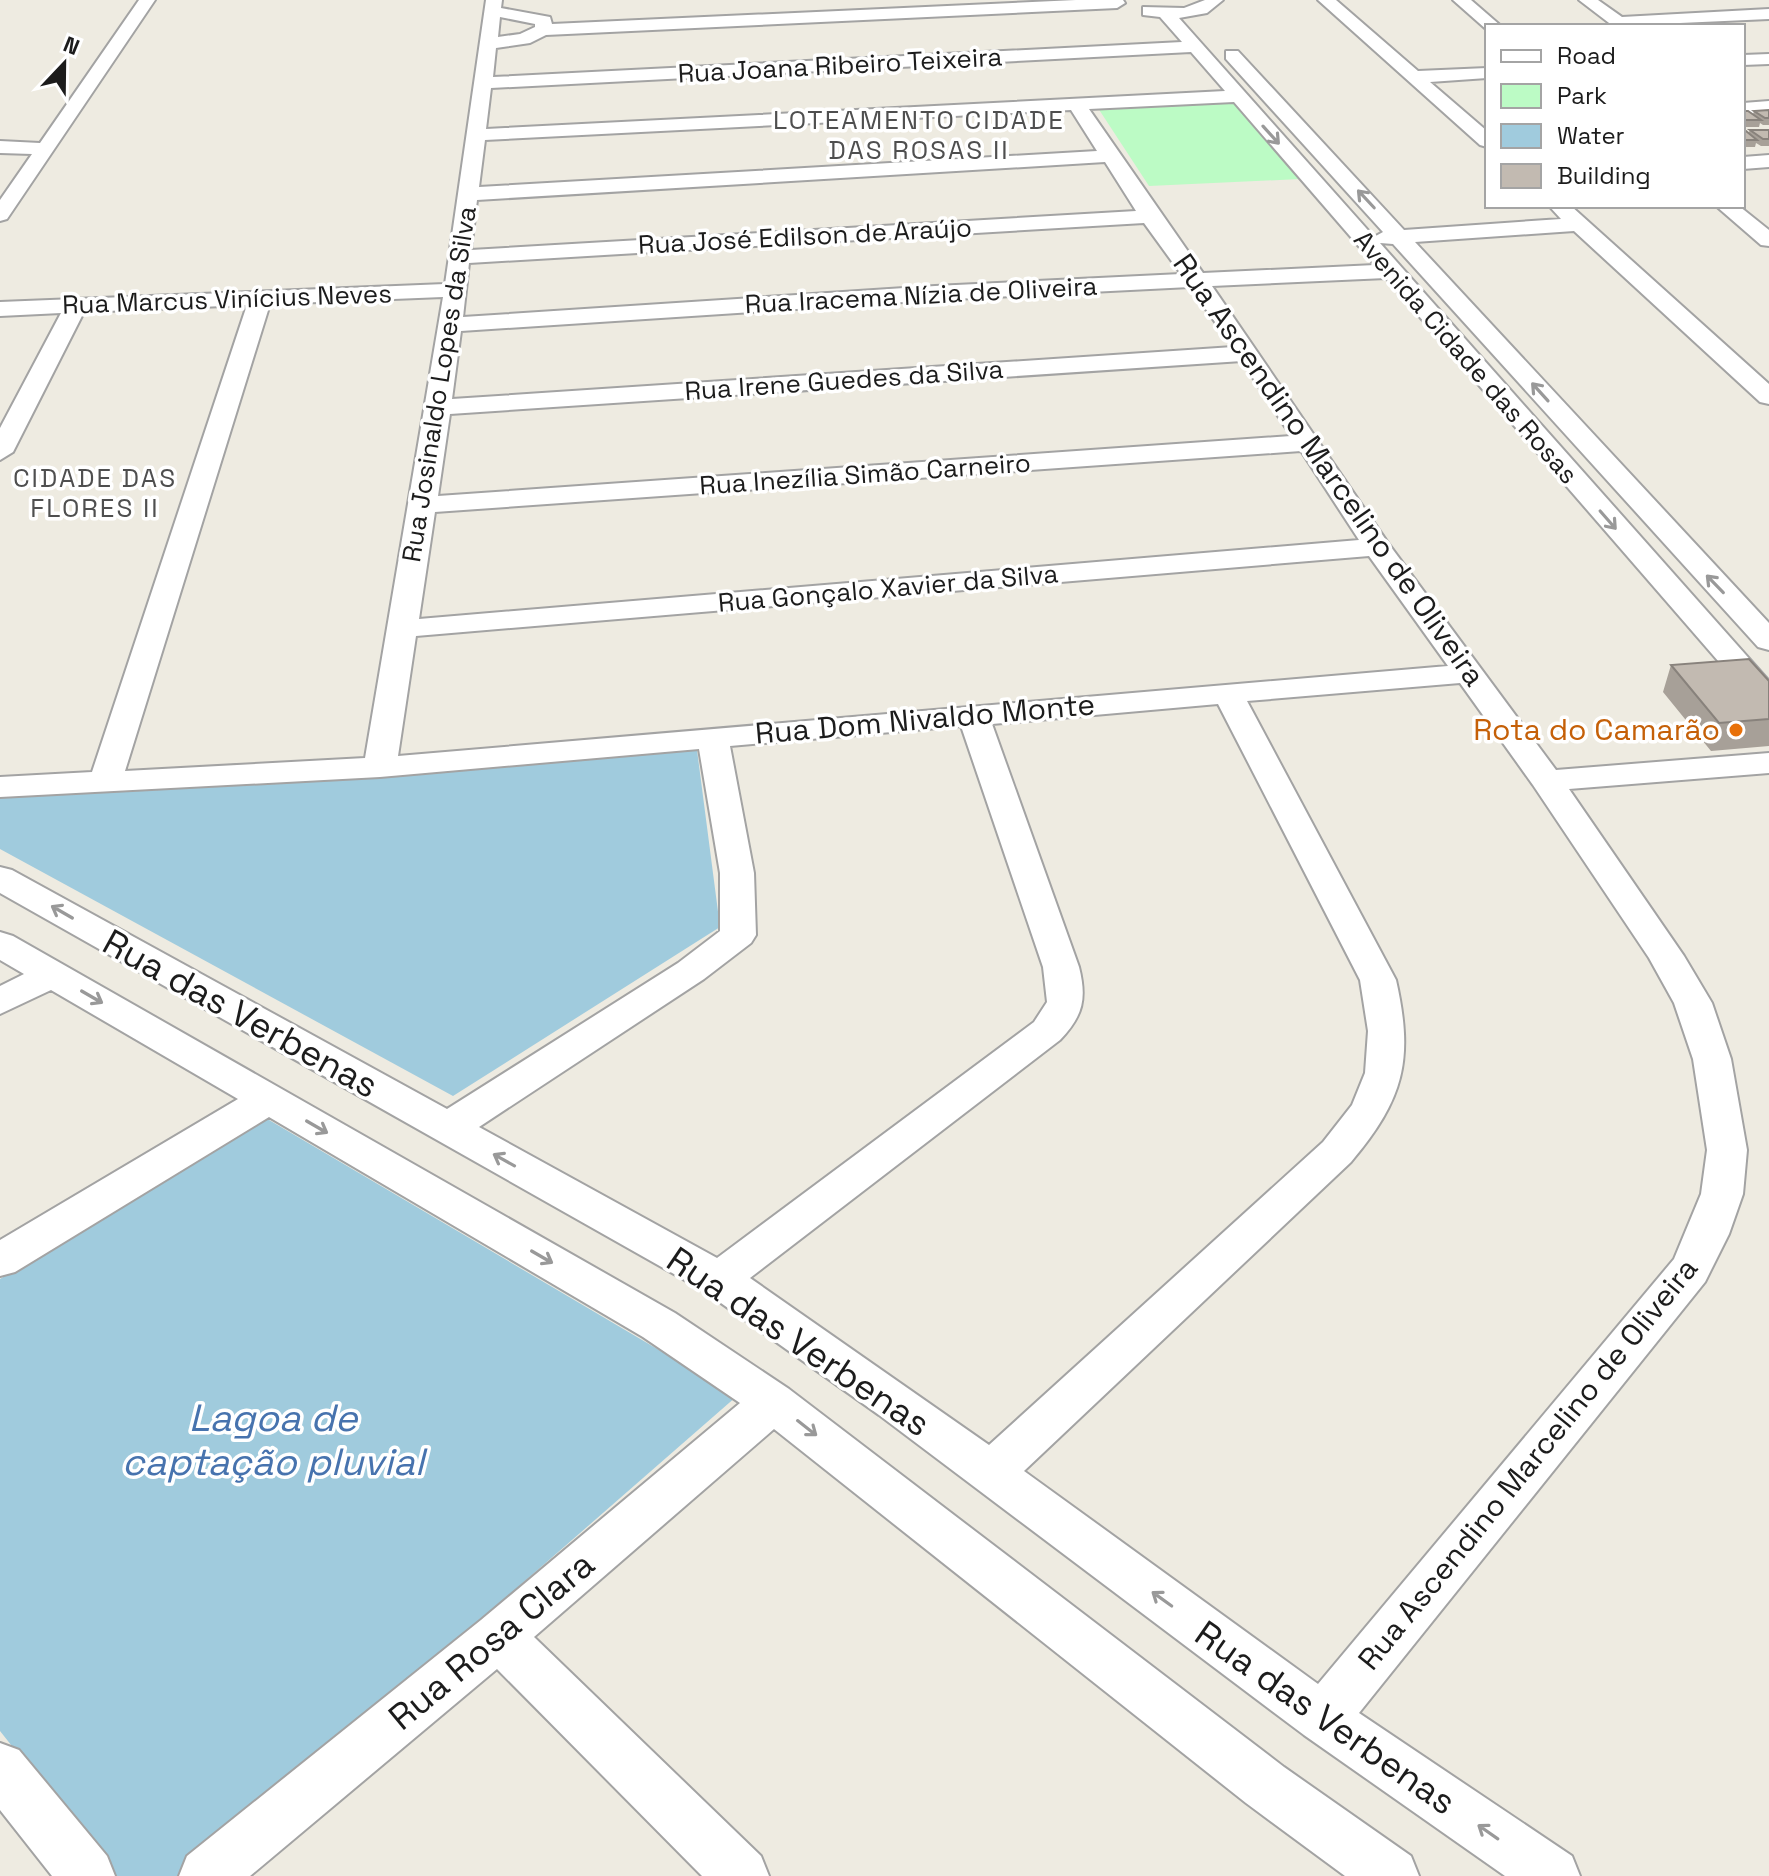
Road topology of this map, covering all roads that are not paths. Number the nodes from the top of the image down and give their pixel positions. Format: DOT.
graph roads {
  1 [pos="147,0"];
  2 [pos="994,0"];
  3 [pos="1215,0"];
  4 [pos="1326,0"];
  5 [pos="1461,0"];
  6 [pos="1587,0"];
  7 [pos="1115,2"];
  8 [pos="493,6"];
  9 [pos="1192,11"];
  10 [pos="1165,12"];
  11 [pos="1769,14"];
  12 [pos="1491,24"];
  13 [pos="1621,24"];
  14 [pos="544,26"];
  15 [pos="487,44"];
  16 [pos="1195,47"];
  17 [pos="1769,59"];
  18 [pos="1745,60"];
  19 [pos="1485,73"];
  20 [pos="1416,77"];
  21 [pos="485,83"];
  22 [pos="1237,96"];
  23 [pos="1075,102"];
  24 [pos="1769,107"];
  25 [pos="1745,109"];
  26 [pos="1478,123"];
  27 [pos="475,135"];
  28 [pos="0,147"];
  29 [pos="47,149"];
  30 [pos="1113,156"];
  31 [pos="1769,161"];
  32 [pos="1745,163"];
  33 [pos="468,194"];
  34 [pos="1561,208"];
  35 [pos="1729,208"];
  36 [pos="0,215"];
  37 [pos="1150,216"];
  38 [pos="1578,224"];
  39 [pos="1402,237"];
  40 [pos="1364,239"];
  41 [pos="1769,240"];
  42 [pos="460,257"];
  43 [pos="1392,271"];
  44 [pos="1197,279"];
  45 [pos="455,290"];
  46 [pos="261,298"];
  47 [pos="76,306"];
  48 [pos="0,309"];
  49 [pos="449,325"];
  50 [pos="1249,353"];
  51 [pos="1769,397"];
  52 [pos="439,407"];
  53 [pos="1308,443"];
  54 [pos="0,452"];
  55 [pos="422,505"];
  56 [pos="1377,547"];
  57 [pos="400,629"];
  58 [pos="1769,643"];
  59 [pos="1722,649"];
  60 [pos="1470,673"];
  61 [pos="1227,692"];
  62 [pos="1769,700"];
  63 [pos="973,715"];
  64 [pos="713,738"];
  65 [pos="1769,763"];
  66 [pos="380,767"];
  67 [pos="1547,781"];
  68 [pos="105,782"];
  69 [pos="0,787"];
  70 [pos="0,878"];
  71 [pos="0,944"];
  72 [pos="52,974"];
  73 [pos="0,1002"];
  74 [pos="269,1099"];
  75 [pos="447,1128"];
  76 [pos="0,1260"];
  77 [pos="719,1279"];
  78 [pos="773,1402"];
  79 [pos="990,1473"];
  80 [pos="499,1636"];
  81 [pos="1323,1718"];
  82 [pos="0,1768"];
  83 [pos="87,1876"];
  84 [pos="207,1876"];
  85 [pos="741,1876"];
  86 [pos="1391,1876"];
  87 [pos="1552,1876"];
  1 -- 29 [label="street"];
  2 -- 14 [label="street"];
  3 -- 9 [label="street"];
  4 -- 20 [label="street"];
  5 -- 12 [label="street"];
  6 -- 13 [label="street"];
  7 -- 10 [label="street"];
  7 -- 14 [label="street"];
  8 -- 14 [label="street"];
  8 -- 15 [label="street, Rua Josinaldo Lopes da Silva"];
  9 -- 10 [label="street"];
  39 -- 9 [label="street, Avenida Cidade das Rosas, one-way"];
  10 -- 16 [label="street, Avenida Cidade das Rosas"];
  11 -- 13 [label="street"];
  14 -- 15 [label="street"];
  15 -- 21 [label="street, Rua Josinaldo Lopes da Silva"];
  16 -- 21 [label="street, Rua Joana Ribeiro Teixeira"];
  16 -- 22 [label="street, Avenida Cidade das Rosas"];
  17 -- 18 [label="street"];
  19 -- 20 [label="street"];
  20 -- 26 [label="street"];
  21 -- 27 [label="street, Rua Josinaldo Lopes da Silva"];
  22 -- 23 [label="street"];
  22 -- 40 [label="street, Avenida Cidade das Rosas, one-way"];
  23 -- 27 [label="street"];
  23 -- 30 [label="street, Rua Ascendino Marcelino de Oliveira"];
  24 -- 25 [label="street"];
  27 -- 33 [label="street, Rua Josinaldo Lopes da Silva"];
  28 -- 29 [label="street"];
  29 -- 36 [label="street"];
  30 -- 33 [label="street"];
  30 -- 37 [label="street, Rua Ascendino Marcelino de Oliveira"];
  31 -- 32 [label="street"];
  33 -- 42 [label="street, Rua Josinaldo Lopes da Silva"];
  34 -- 38 [label="street"];
  35 -- 41 [label="street"];
  37 -- 42 [label="street, Rua José Edilson de Araújo"];
  37 -- 44 [label="street, Rua Ascendino Marcelino de Oliveira"];
  38 -- 39 [label="street"];
  38 -- 51 [label="street"];
  39 -- 40 [label="street"];
  58 -- 39 [label="street, Avenida Cidade das Rosas, one-way"];
  40 -- 43 [label="street, Avenida Cidade das Rosas"];
  42 -- 45 [label="street, Rua Josinaldo Lopes da Silva"];
  43 -- 44 [label="street, Rua Iracema Nízia de Oliveira"];
  43 -- 59 [label="street, Avenida Cidade das Rosas, one-way"];
  44 -- 49 [label="street, Rua Iracema Nízia de Oliveira"];
  44 -- 50 [label="street, Rua Ascendino Marcelino de Oliveira"];
  45 -- 46 [label="street, Rua Marcus Vinícius Neves"];
  45 -- 49 [label="street, Rua Josinaldo Lopes da Silva"];
  46 -- 47 [label="street, Rua Marcus Vinícius Neves"];
  46 -- 68 [label="street"];
  47 -- 48 [label="street, Rua Marcus Vinícius Neves"];
  47 -- 54 [label="street"];
  49 -- 52 [label="street, Rua Josinaldo Lopes da Silva"];
  50 -- 52 [label="street, Rua Irene Guedes da Silva"];
  50 -- 53 [label="street, Rua Ascendino Marcelino de Oliveira"];
  52 -- 55 [label="street, Rua Josinaldo Lopes da Silva"];
  53 -- 55 [label="street, Rua Inezília Simão Carneiro"];
  53 -- 56 [label="street, Rua Ascendino Marcelino de Oliveira"];
  55 -- 57 [label="street, Rua Josinaldo Lopes da Silva"];
  56 -- 57 [label="street, Rua Gonçalo Xavier da Silva"];
  56 -- 60 [label="street, Rua Ascendino Marcelino de Oliveira"];
  57 -- 66 [label="street, Rua Josinaldo Lopes da Silva"];
  58 -- 59 [label="street"];
  59 -- 62 [label="street, Avenida Cidade das Rosas"];
  60 -- 61 [label="street, Rua Dom Nivaldo Monte"];
  60 -- 67 [label="street, Rua Ascendino Marcelino de Oliveira"];
  61 -- 63 [label="street, Rua Dom Nivaldo Monte"];
  61 -- 79 [label="street"];
  63 -- 64 [label="street, Rua Dom Nivaldo Monte"];
  63 -- 77 [label="street"];
  64 -- 66 [label="street, Rua Dom Nivaldo Monte"];
  64 -- 75 [label="street"];
  65 -- 67 [label="street"];
  66 -- 68 [label="street, Rua Dom Nivaldo Monte"];
  67 -- 81 [label="street, Rua Ascendino Marcelino de Oliveira"];
  68 -- 69 [label="street, Rua Dom Nivaldo Monte"];
  75 -- 70 [label="street, Rua das Verbenas, one-way"];
  71 -- 72 [label="street, Rua das Verbenas"];
  72 -- 73 [label="street"];
  72 -- 74 [label="street, Rua das Verbenas, one-way"];
  74 -- 76 [label="street"];
  74 -- 78 [label="street, Rua das Verbenas, one-way"];
  77 -- 75 [label="street, Rua das Verbenas, one-way"];
  77 -- 79 [label="street, Rua das Verbenas"];
  78 -- 80 [label="street, Rua Rosa Clara"];
  78 -- 86 [label="street, Rua das Verbenas, one-way"];
  81 -- 79 [label="street, Rua das Verbenas, one-way"];
  80 -- 84 [label="street, Rua Rosa Clara"];
  80 -- 85 [label="street"];
  87 -- 81 [label="street, Rua das Verbenas, one-way"];
  82 -- 83 [label="street"];
}
